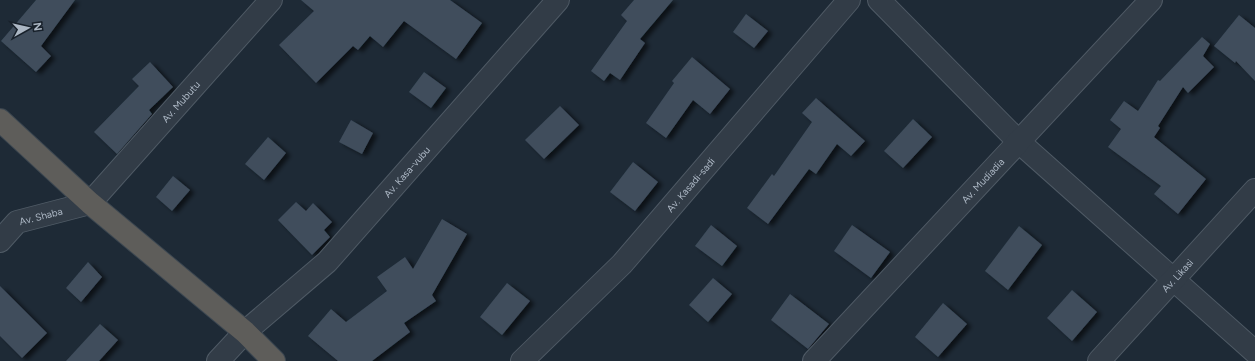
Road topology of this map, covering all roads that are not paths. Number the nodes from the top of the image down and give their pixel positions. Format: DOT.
graph roads {
  1 [pos="271,0"];
  2 [pos="558,0"];
  3 [pos="849,0"];
  4 [pos="879,0"];
  5 [pos="1151,0"];
  6 [pos="0,120"];
  7 [pos="1019,142"];
  8 [pos="1255,190"];
  9 [pos="90,203"];
  10 [pos="0,241"];
  11 [pos="1173,278"];
  12 [pos="245,332"];
  13 [pos="1255,352"];
  14 [pos="218,361"];
  15 [pos="274,361"];
  16 [pos="522,361"];
  17 [pos="814,361"];
  18 [pos="1099,361"];
  1 -- 9 [label="street, Av. Mubutu"];
  2 -- 12 [label="street, Av. Kasa-vubu"];
  3 -- 16 [label="street, Av. Kasadi-sadi"];
  4 -- 7 [label="street"];
  5 -- 7 [label="street, Av. Mudiadia"];
  6 -- 9 [label="highway"];
  7 -- 11 [label="street"];
  7 -- 17 [label="street, Av. Mudiadia"];
  8 -- 11 [label="street, Av. Likasi"];
  9 -- 10 [label="street, Av. Shaba"];
  9 -- 12 [label="highway"];
  11 -- 13 [label="street"];
  11 -- 18 [label="street, Av. Likasi"];
  12 -- 14 [label="street, Av. Kasa-vubu"];
  12 -- 15 [label="highway"];
}
